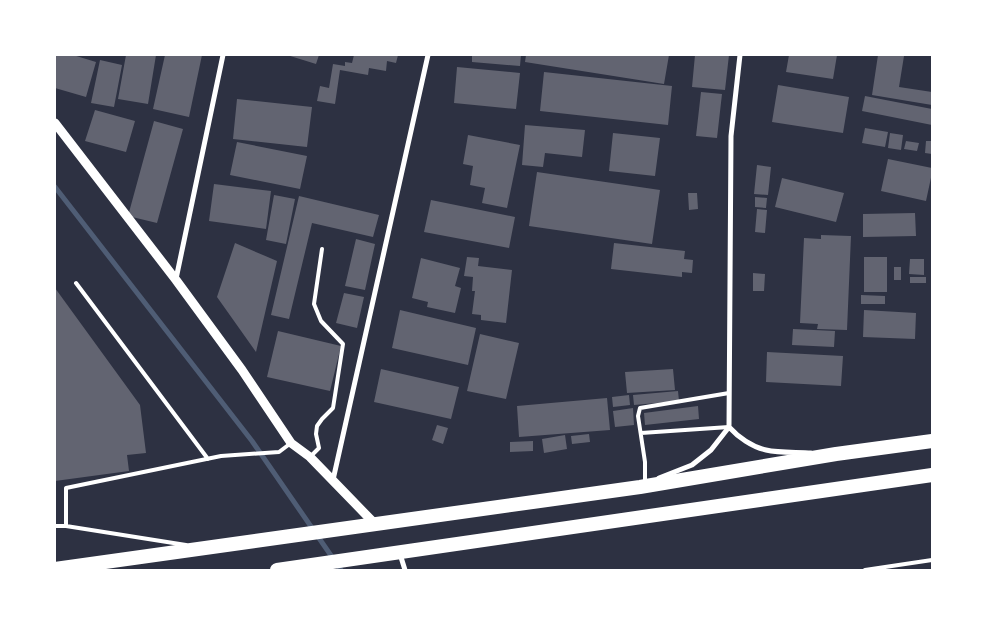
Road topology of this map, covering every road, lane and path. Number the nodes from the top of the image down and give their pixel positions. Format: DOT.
graph roads {
  1 [pos="223,55"];
  2 [pos="428,55"];
  3 [pos="740,55"];
  4 [pos="55,123"];
  5 [pos="322,250"];
  6 [pos="176,280"];
  7 [pos="76,283"];
  8 [pos="729,393"];
  9 [pos="729,426"];
  10 [pos="641,433"];
  11 [pos="932,441"];
  12 [pos="292,443"];
  13 [pos="836,454"];
  14 [pos="310,457"];
  15 [pos="208,459"];
  16 [pos="932,475"];
  17 [pos="332,481"];
  18 [pos="642,486"];
  19 [pos="375,524"];
  20 [pos="55,526"];
  21 [pos="66,526"];
  22 [pos="207,548"];
  23 [pos="399,552"];
  24 [pos="143,557"];
  25 [pos="932,560"];
  26 [pos="55,569"];
  27 [pos="118,570"];
  28 [pos="277,570"];
  29 [pos="404,570"];
  30 [pos="865,570"];
  1 -- 6 [label="street"];
  2 -- 17 [label="street"];
  3 -- 8 [label="street"];
  4 -- 6 [label="street"];
  5 -- 14 [label="lane"];
  6 -- 12 [label="street"];
  7 -- 15 [label="lane"];
  8 -- 9 [label="street"];
  8 -- 10 [label="lane"];
  9 -- 10 [label="lane"];
  9 -- 13 [label="street"];
  9 -- 18 [label="street"];
  10 -- 18 [label="lane"];
  11 -- 13 [label="highway"];
  12 -- 14 [label="street"];
  12 -- 15 [label="lane"];
  13 -- 18 [label="highway"];
  14 -- 17 [label="street"];
  15 -- 21 [label="lane"];
  16 -- 23 [label="highway"];
  17 -- 19 [label="street"];
  18 -- 19 [label="highway"];
  19 -- 22 [label="highway"];
  20 -- 21 [label="lane"];
  21 -- 22 [label="lane"];
  22 -- 24 [label="highway"];
  23 -- 28 [label="highway"];
  23 -- 29 [label="street"];
  24 -- 26 [label="highway"];
  24 -- 27 [label="highway"];
  25 -- 30 [label="lane"];
}
